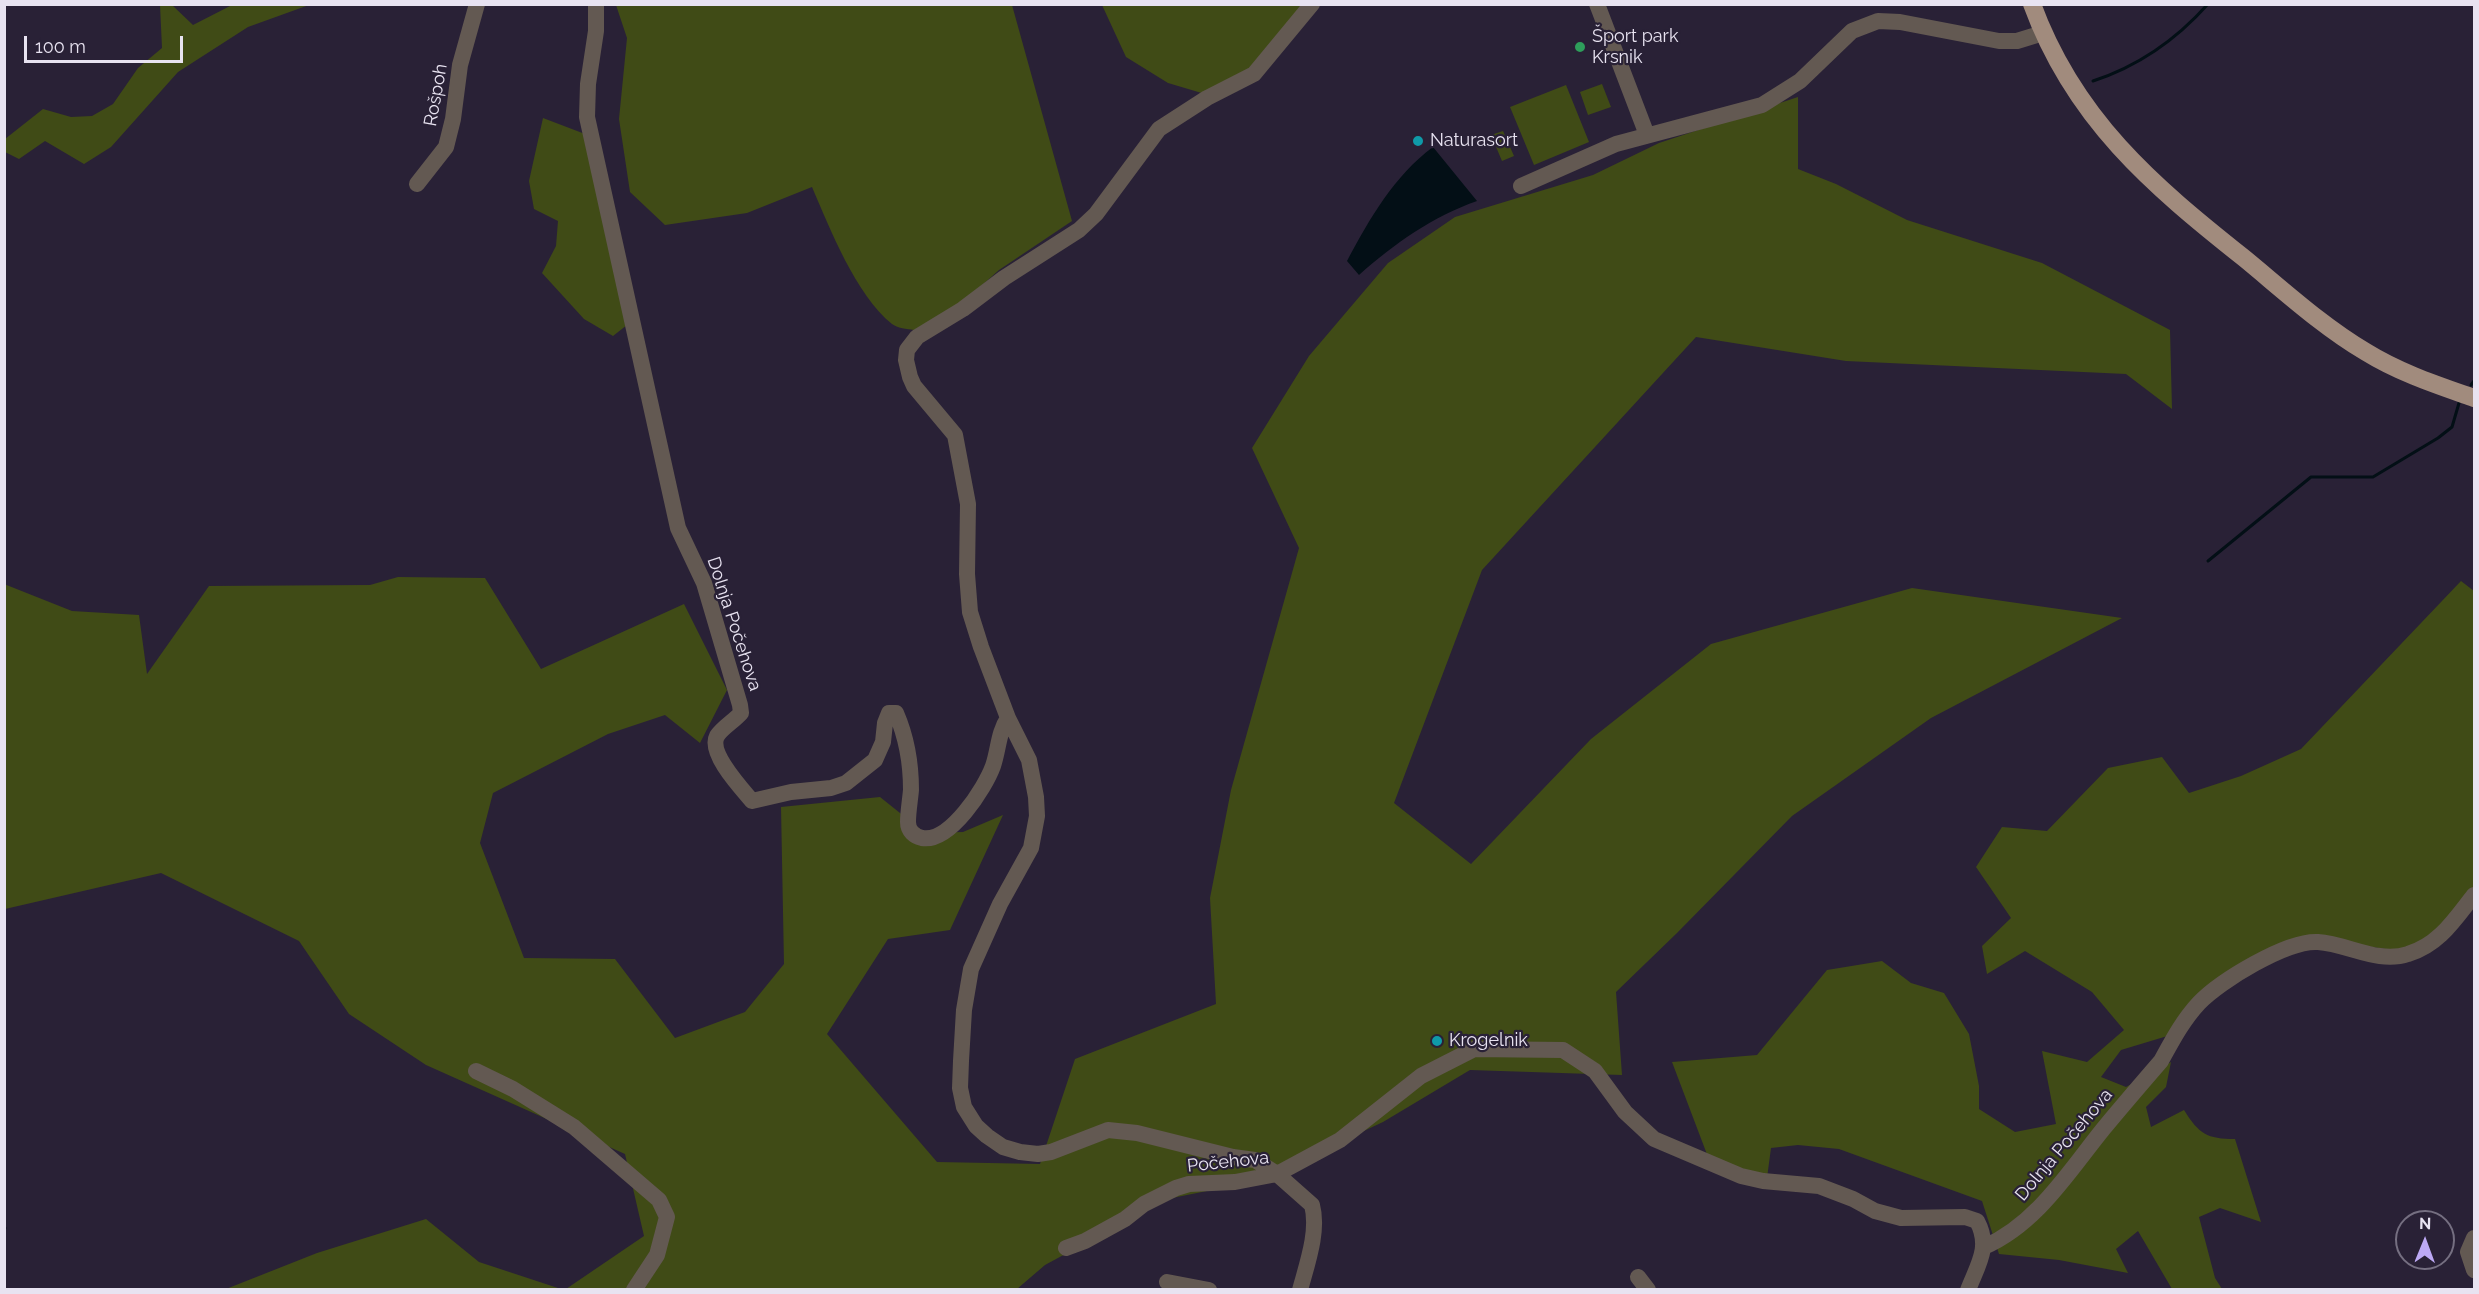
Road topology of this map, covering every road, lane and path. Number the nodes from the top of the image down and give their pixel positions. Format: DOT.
graph roads {
  1 [pos="477,4"];
  2 [pos="596,4"];
  3 [pos="1312,4"];
  4 [pos="1597,4"];
  5 [pos="2032,4"];
  6 [pos="2043,33"];
  7 [pos="1647,135"];
  8 [pos="417,184"];
  9 [pos="1521,186"];
  10 [pos="2475,398"];
  11 [pos="1008,718"];
  12 [pos="2475,895"];
  13 [pos="476,1071"];
  14 [pos="1277,1174"];
  15 [pos="2475,1238"];
  16 [pos="1984,1247"];
  17 [pos="1066,1248"];
  18 [pos="2475,1270"];
  19 [pos="1167,1282"];
  20 [pos="1300,1289"];
  21 [pos="634,1290"];
  22 [pos="1209,1290"];
  23 [pos="1968,1290"];
  1 -- 8 [label="street, Rošpoh"];
  2 -- 11 [label="street, Dolnja Počehova"];
  3 -- 11 [label="street"];
  4 -- 7 [label="street"];
  5 -- 6 [label="main road"];
  6 -- 7 [label="street"];
  6 -- 10 [label="main road"];
  7 -- 9 [label="street"];
  11 -- 14 [label="street"];
  12 -- 16 [label="street, Dolnja Počehova"];
  13 -- 21 [label="street"];
  14 -- 16 [label="street"];
  14 -- 17 [label="street, Počehova"];
  14 -- 20 [label="street, Počehova"];
  15 -- 18 [label="street"];
  16 -- 23 [label="street"];
  19 -- 22 [label="street"];
}
